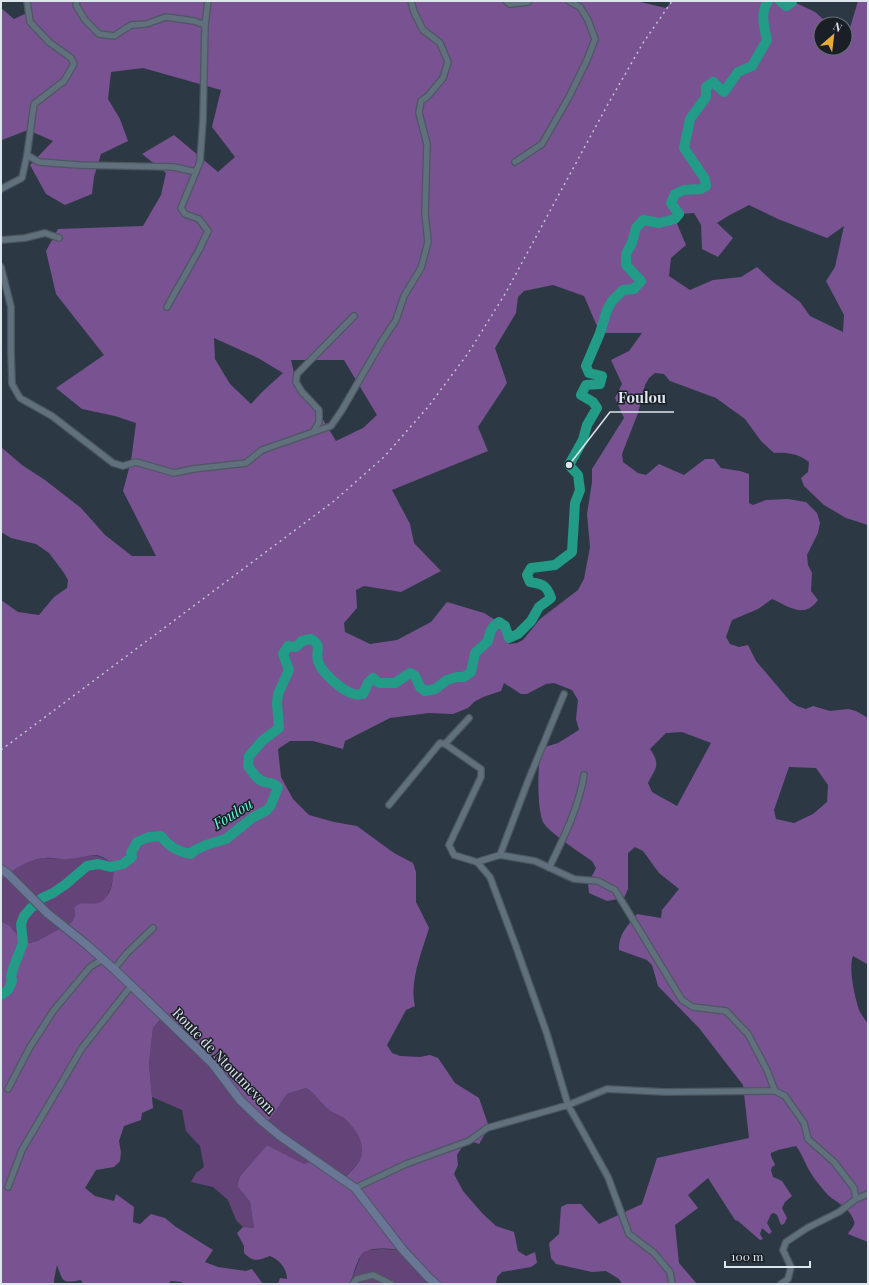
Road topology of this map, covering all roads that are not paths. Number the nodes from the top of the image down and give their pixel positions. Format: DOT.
graph roads {
  1 [pos="27,1"];
  2 [pos="77,1"];
  3 [pos="208,1"];
  4 [pos="411,1"];
  5 [pos="506,1"];
  6 [pos="529,1"];
  7 [pos="569,1"];
  8 [pos="204,25"];
  9 [pos="27,155"];
  10 [pos="515,162"];
  11 [pos="196,172"];
  12 [pos="1,189"];
  13 [pos="59,238"];
  14 [pos="1,240"];
  15 [pos="1,266"];
  16 [pos="167,307"];
  17 [pos="354,316"];
  18 [pos="314,432"];
  19 [pos="564,694"];
  20 [pos="469,718"];
  21 [pos="445,744"];
  22 [pos="584,775"];
  23 [pos="389,805"];
  24 [pos="500,855"];
  25 [pos="476,862"];
  26 [pos="549,868"];
  27 [pos="1,869"];
  28 [pos="152,928"];
  29 [pos="103,959"];
  30 [pos="114,969"];
  31 [pos="132,986"];
  32 [pos="8,1089"];
  33 [pos="775,1091"];
  34 [pos="568,1105"];
  35 [pos="8,1188"];
  36 [pos="355,1188"];
  37 [pos="868,1194"];
  38 [pos="856,1200"];
  39 [pos="353,1284"];
  40 [pos="391,1284"];
  41 [pos="436,1284"];
  42 [pos="672,1284"];
  43 [pos="781,1284"];
  1 -- 9 [label="street"];
  2 -- 8 [label="street"];
  3 -- 8 [label="street"];
  4 -- 18 [label="street"];
  5 -- 6 [label="street"];
  7 -- 10 [label="street"];
  8 -- 11 [label="street"];
  9 -- 11 [label="street"];
  9 -- 12 [label="street"];
  11 -- 16 [label="street"];
  13 -- 14 [label="street"];
  15 -- 18 [label="street"];
  17 -- 18 [label="street"];
  19 -- 24 [label="street"];
  20 -- 21 [label="street"];
  21 -- 23 [label="street"];
  21 -- 25 [label="street"];
  22 -- 26 [label="street"];
  24 -- 25 [label="street"];
  24 -- 26 [label="street"];
  25 -- 34 [label="street"];
  26 -- 33 [label="street"];
  27 -- 29 [label="street, Route de Ntoutmevom"];
  28 -- 30 [label="street"];
  29 -- 30 [label="street, Route de Ntoutmevom"];
  29 -- 32 [label="street"];
  30 -- 31 [label="street, Route de Ntoutmevom"];
  31 -- 35 [label="street"];
  31 -- 36 [label="street, Route de Ntoutmevom"];
  33 -- 34 [label="street"];
  33 -- 38 [label="street"];
  34 -- 36 [label="street"];
  34 -- 42 [label="street"];
  36 -- 41 [label="street, Route de Ntoutmevom"];
  37 -- 38 [label="street"];
  38 -- 43 [label="street"];
  39 -- 40 [label="street"];
}
